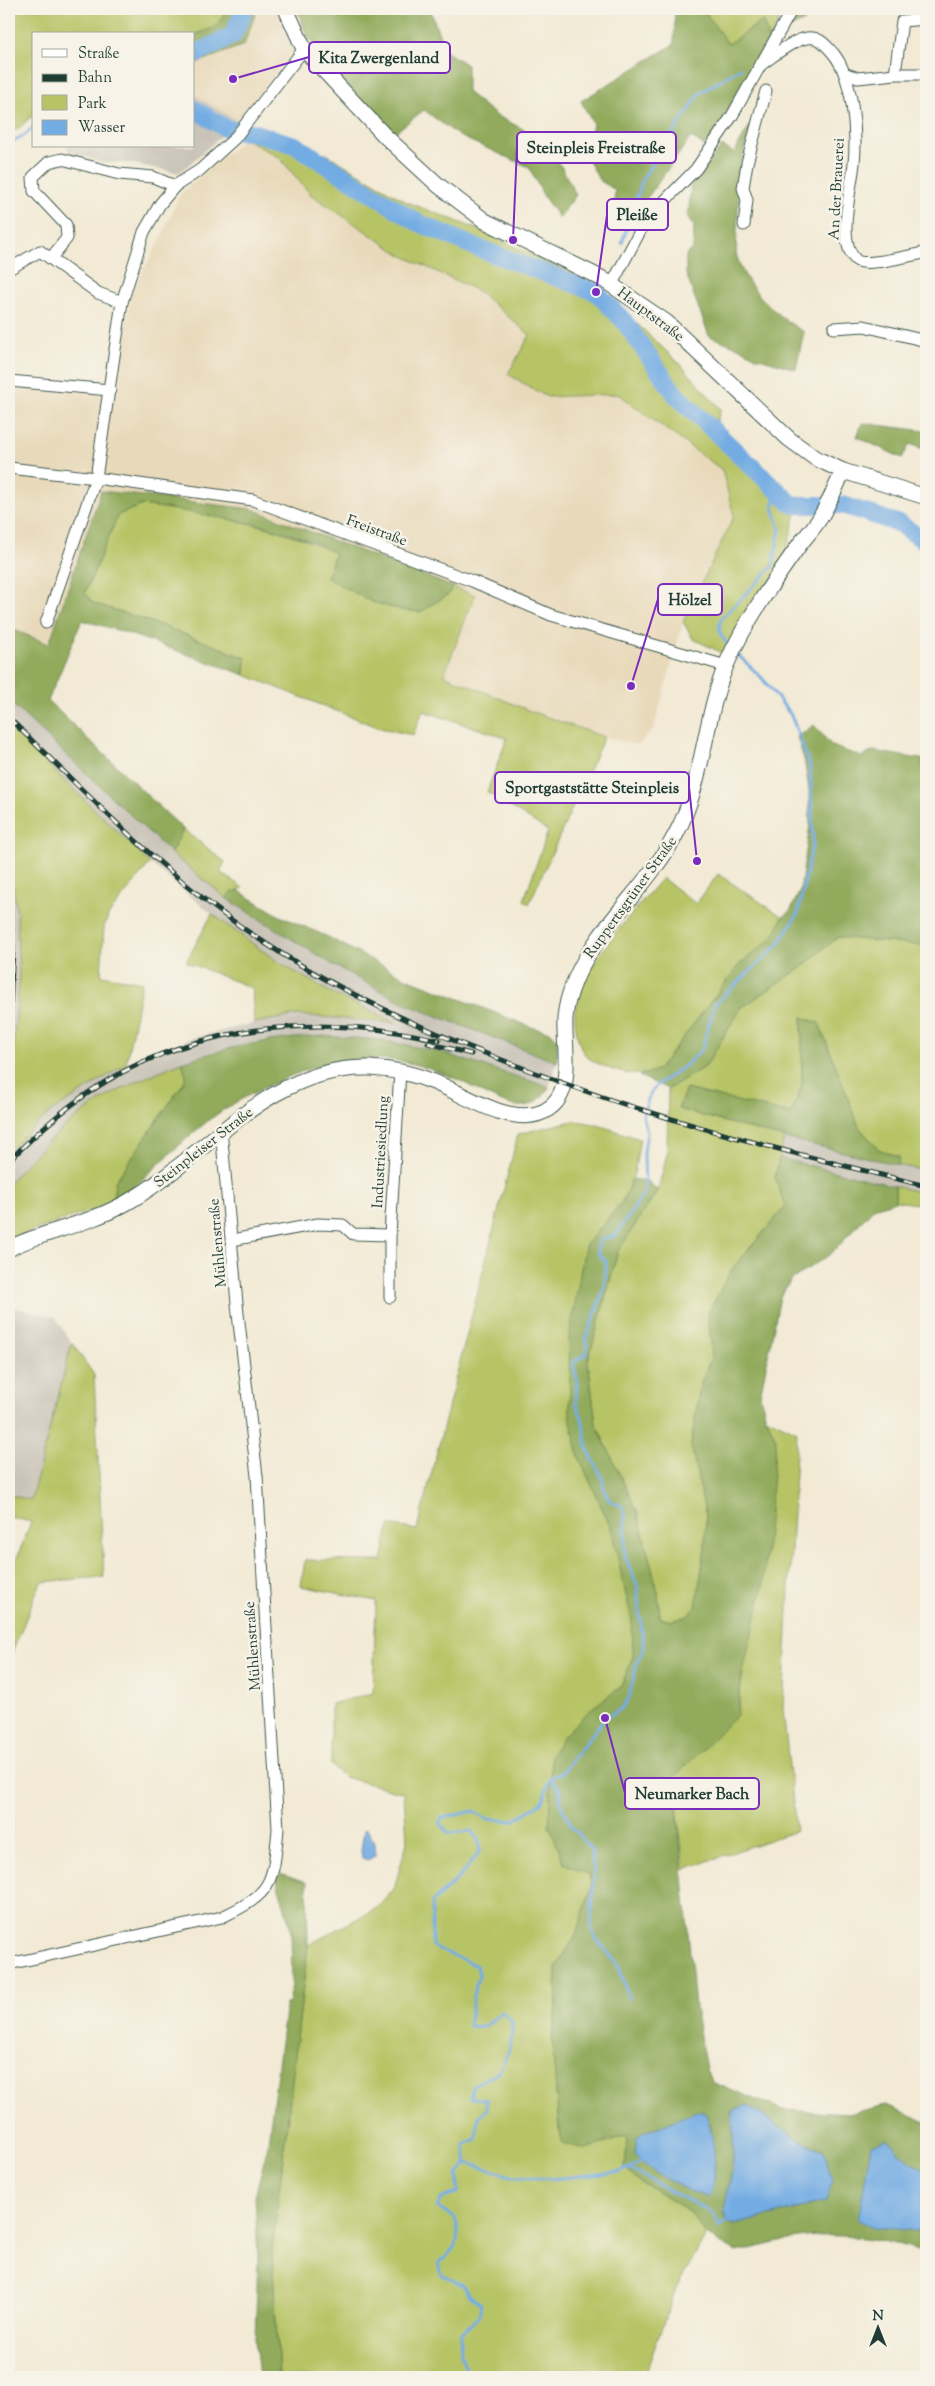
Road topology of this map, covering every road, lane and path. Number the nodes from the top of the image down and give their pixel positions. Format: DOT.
graph roads {
  1 [pos="286,9"];
  2 [pos="792,9"];
  3 [pos="926,19"];
  4 [pos="304,49"];
  5 [pos="759,66"];
  6 [pos="846,74"];
  7 [pos="895,74"];
  8 [pos="926,74"];
  9 [pos="747,88"];
  10 [pos="175,186"];
  11 [pos="744,225"];
  12 [pos="926,253"];
  13 [pos="51,258"];
  14 [pos="9,269"];
  15 [pos="612,284"];
  16 [pos="122,302"];
  17 [pos="834,328"];
  18 [pos="926,341"];
  19 [pos="9,381"];
  20 [pos="110,390"];
  21 [pos="9,468"];
  22 [pos="843,471"];
  23 [pos="96,478"];
  24 [pos="926,497"];
  25 [pos="46,623"];
  26 [pos="728,662"];
  27 [pos="400,1072"];
  28 [pos="563,1090"];
  29 [pos="221,1130"];
  30 [pos="390,1235"];
  31 [pos="232,1240"];
  32 [pos="9,1249"];
  33 [pos="390,1297"];
  34 [pos="9,1964"];
  1 -- 4 [label="street, Hauptstraße"];
  2 -- 5 [label="street, An der Brauerei"];
  3 -- 7 [label="street"];
  4 -- 10 [label="street"];
  4 -- 15 [label="street, Hauptstraße"];
  5 -- 6 [label="street, An der Brauerei"];
  5 -- 9 [label="street, An der Brauerei"];
  6 -- 7 [label="street"];
  6 -- 12 [label="street, An der Brauerei"];
  7 -- 8 [label="street"];
  9 -- 11 [label="street"];
  9 -- 15 [label="street, An der Brauerei"];
  10 -- 13 [label="street"];
  10 -- 16 [label="street"];
  13 -- 14 [label="street"];
  13 -- 16 [label="street"];
  15 -- 22 [label="street, Hauptstraße"];
  16 -- 20 [label="street"];
  17 -- 18 [label="street"];
  19 -- 20 [label="street"];
  20 -- 23 [label="street"];
  21 -- 23 [label="street, Freistraße"];
  22 -- 24 [label="street, Hauptstraße"];
  22 -- 26 [label="street, Ruppertsgrüner Straße"];
  23 -- 25 [label="street"];
  23 -- 26 [label="street, Freistraße"];
  26 -- 28 [label="street, Ruppertsgrüner Straße"];
  27 -- 28 [label="street, Steinpleiser Straße"];
  27 -- 29 [label="street, Steinpleiser Straße"];
  27 -- 30 [label="street, Industriesiedlung"];
  29 -- 31 [label="street, Mühlenstraße"];
  29 -- 32 [label="street, Steinpleiser Straße"];
  30 -- 31 [label="street"];
  30 -- 33 [label="street, Industriesiedlung"];
  31 -- 34 [label="street, Mühlenstraße"];
}
